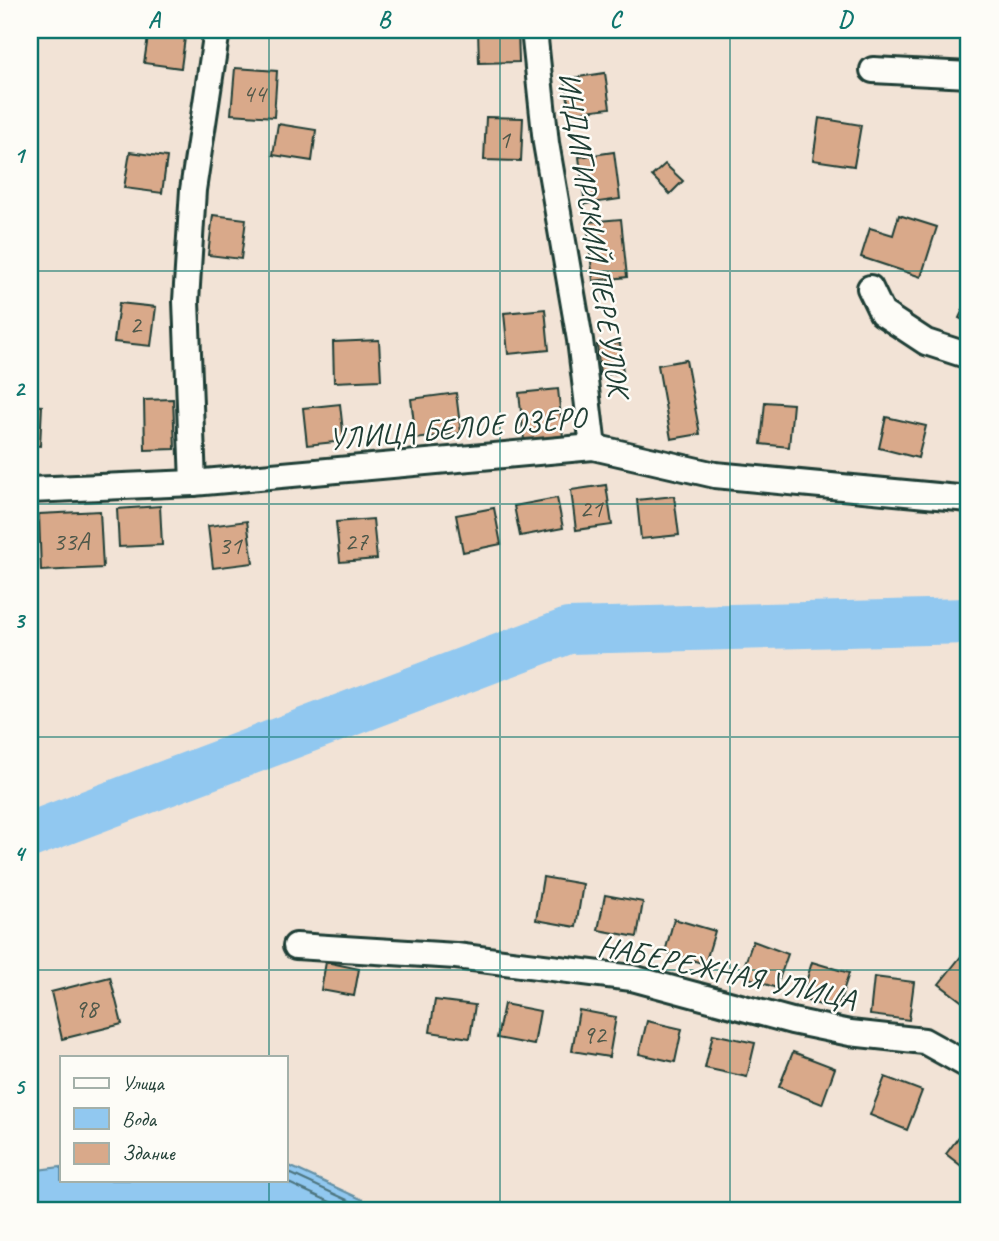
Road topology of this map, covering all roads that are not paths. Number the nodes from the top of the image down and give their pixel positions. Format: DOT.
graph roads {
  1 [pos="217,30"];
  2 [pos="534,30"];
  3 [pos="873,70"];
  4 [pos="969,75"];
  5 [pos="870,288"];
  6 [pos="969,356"];
  7 [pos="593,447"];
  8 [pos="193,483"];
  9 [pos="30,490"];
  10 [pos="969,499"];
  11 [pos="296,946"];
  12 [pos="969,1066"];
  1 -- 8 [label="street"];
  2 -- 7 [label="street, ИНДИГИРСКИЙ ПЕРЕУЛОК"];
  3 -- 4 [label="street"];
  5 -- 6 [label="street"];
  7 -- 8 [label="street, УЛИЦА БЕЛОЕ ОЗЕРО"];
  7 -- 10 [label="street, УЛИЦА БЕЛОЕ ОЗЕРО"];
  8 -- 9 [label="street, УЛИЦА БЕЛОЕ ОЗЕРО"];
  11 -- 12 [label="street, НАБЕРЕЖНАЯ УЛИЦА"];
}
